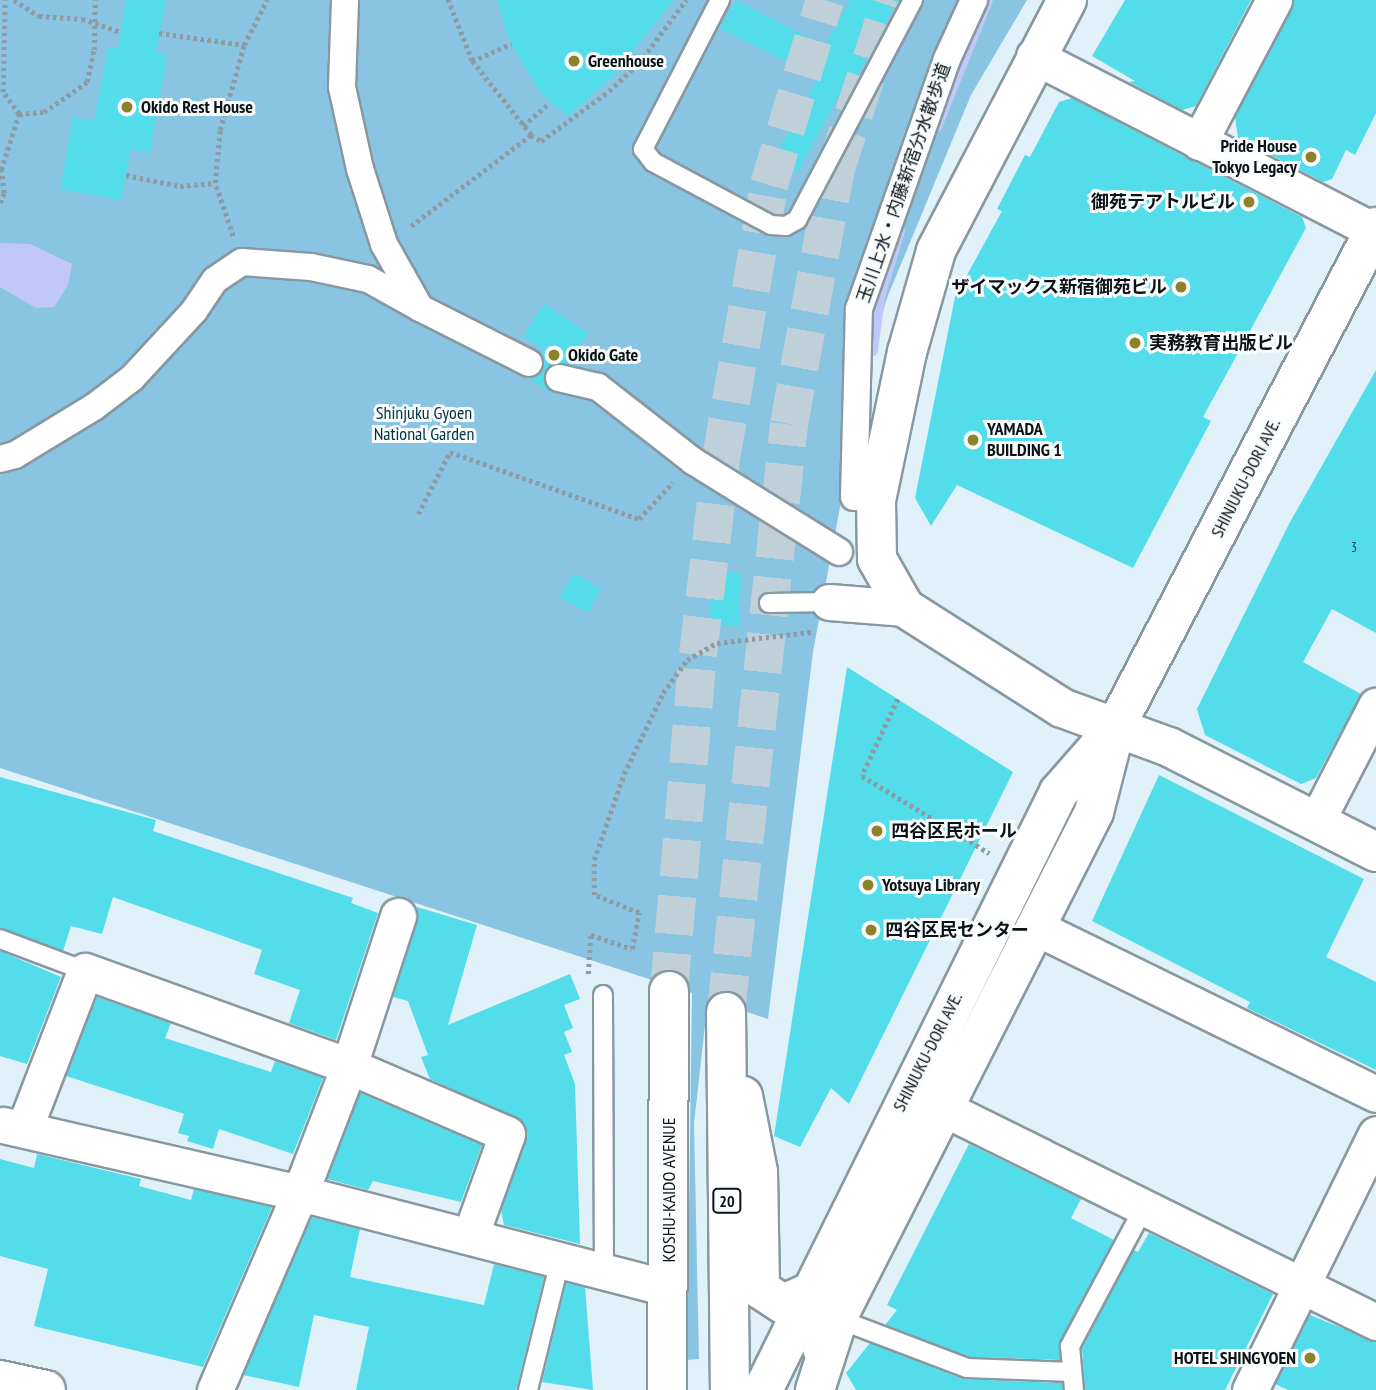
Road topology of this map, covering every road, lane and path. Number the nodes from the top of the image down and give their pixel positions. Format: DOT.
graph roads {
  1 [pos="5,0"];
  2 [pos="14,0"];
  3 [pos="95,0"];
  4 [pos="267,0"];
  5 [pos="345,0"];
  6 [pos="447,0"];
  7 [pos="686,0"];
  8 [pos="720,0"];
  9 [pos="913,0"];
  10 [pos="974,0"];
  11 [pos="1067,0"];
  12 [pos="1275,0"];
  13 [pos="94,23"];
  14 [pos="121,32"];
  15 [pos="159,33"];
  16 [pos="511,44"];
  17 [pos="244,45"];
  18 [pos="1034,56"];
  19 [pos="472,61"];
  20 [pos="1,92"];
  21 [pos="549,103"];
  22 [pos="19,114"];
  23 [pos="523,126"];
  24 [pos="531,135"];
  25 [pos="1199,142"];
  26 [pos="0,170"];
  27 [pos="126,174"];
  28 [pos="215,183"];
  29 [pos="0,203"];
  30 [pos="1375,230"];
  31 [pos="384,244"];
  32 [pos="242,262"];
  33 [pos="420,308"];
  34 [pos="529,363"];
  35 [pos="559,377"];
  36 [pos="0,459"];
  37 [pos="693,461"];
  38 [pos="854,497"];
  39 [pos="418,514"];
  40 [pos="839,552"];
  41 [pos="897,598"];
  42 [pos="769,603"];
  43 [pos="827,616"];
  44 [pos="898,699"];
  45 [pos="1376,706"];
  46 [pos="1115,728"];
  47 [pos="1315,822"];
  48 [pos="1376,852"];
  49 [pos="997,858"];
  50 [pos="398,916"];
  51 [pos="1037,928"];
  52 [pos="0,939"];
  53 [pos="85,971"];
  54 [pos="669,991"];
  55 [pos="603,995"];
  56 [pos="349,1066"];
  57 [pos="1376,1094"];
  58 [pos="945,1109"];
  59 [pos="12,1127"];
  60 [pos="1376,1134"];
  61 [pos="300,1193"];
  62 [pos="1143,1209"];
  63 [pos="470,1237"];
  64 [pos="561,1261"];
  65 [pos="604,1271"];
  66 [pos="1301,1285"];
  67 [pos="668,1288"];
  68 [pos="808,1293"];
  69 [pos="838,1319"];
  70 [pos="1376,1322"];
  71 [pos="1072,1372"];
  72 [pos="0,1380"];
  73 [pos="46,1390"];
  74 [pos="215,1390"];
  75 [pos="528,1390"];
  76 [pos="667,1390"];
  77 [pos="730,1390"];
  78 [pos="763,1390"];
  79 [pos="799,1390"];
  80 [pos="815,1390"];
  81 [pos="1074,1390"];
  82 [pos="1250,1390"];
  1 -- 20 [label="path"];
  2 -- 13 [label="path"];
  3 -- 13 [label="path"];
  4 -- 17 [label="path"];
  5 -- 31 [label="street"];
  6 -- 19 [label="path"];
  7 -- 24 [label="path"];
  8 -- 9 [label="lane"];
  10 -- 38 [label="street, 玉川上水・内藤新宿分水散歩道"];
  11 -- 18 [label="main road"];
  12 -- 25 [label="street"];
  13 -- 14 [label="path"];
  13 -- 22 [label="path"];
  15 -- 17 [label="path"];
  16 -- 19 [label="path"];
  17 -- 28 [label="path"];
  18 -- 25 [label="street"];
  18 -- 41 [label="main road"];
  19 -- 23 [label="path"];
  20 -- 22 [label="path"];
  21 -- 23 [label="path"];
  22 -- 26 [label="path"];
  23 -- 24 [label="path"];
  24 -- 31 [label="path"];
  25 -- 30 [label="street"];
  26 -- 29 [label="path"];
  27 -- 28 [label="path"];
  28 -- 32 [label="path"];
  30 -- 46 [label="main road, SHINJUKU-DORI AVE."];
  31 -- 33 [label="street"];
  32 -- 33 [label="street"];
  32 -- 36 [label="street"];
  33 -- 34 [label="street"];
  35 -- 37 [label="street"];
  37 -- 39 [label="path"];
  37 -- 40 [label="street"];
  41 -- 43 [label="street"];
  41 -- 46 [label="main road"];
  42 -- 43 [label="lane"];
  43 -- 55 [label="path"];
  44 -- 49 [label="path"];
  45 -- 47 [label="street"];
  46 -- 47 [label="main road"];
  46 -- 51 [label="main road, SHINJUKU-DORI AVE."];
  46 -- 68 [label="main road, SHINJUKU-DORI AVE."];
  47 -- 48 [label="main road"];
  50 -- 56 [label="street"];
  51 -- 57 [label="street"];
  51 -- 58 [label="main road, SHINJUKU-DORI AVE."];
  52 -- 53 [label="lane"];
  53 -- 56 [label="street"];
  53 -- 59 [label="street"];
  54 -- 67 [label="main road, KOSHU-KAIDO AVENUE"];
  55 -- 65 [label="lane"];
  56 -- 61 [label="street"];
  56 -- 63 [label="street"];
  58 -- 62 [label="street"];
  58 -- 69 [label="main road, SHINJUKU-DORI AVE."];
  59 -- 61 [label="street"];
  60 -- 66 [label="street"];
  61 -- 63 [label="street"];
  61 -- 74 [label="street"];
  62 -- 66 [label="street"];
  62 -- 71 [label="lane"];
  63 -- 64 [label="street"];
  64 -- 65 [label="street"];
  64 -- 75 [label="lane"];
  65 -- 67 [label="street"];
  66 -- 70 [label="street"];
  66 -- 82 [label="street"];
  67 -- 76 [label="main road, KOSHU-KAIDO AVENUE"];
  68 -- 77 [label="main road, 20"];
  68 -- 78 [label="main road, SHINJUKU-DORI AVE."];
  69 -- 71 [label="lane"];
  69 -- 79 [label="main road, SHINJUKU-DORI AVE."];
  69 -- 80 [label="main road"];
  71 -- 81 [label="lane"];
  72 -- 73 [label="main road"];
}
